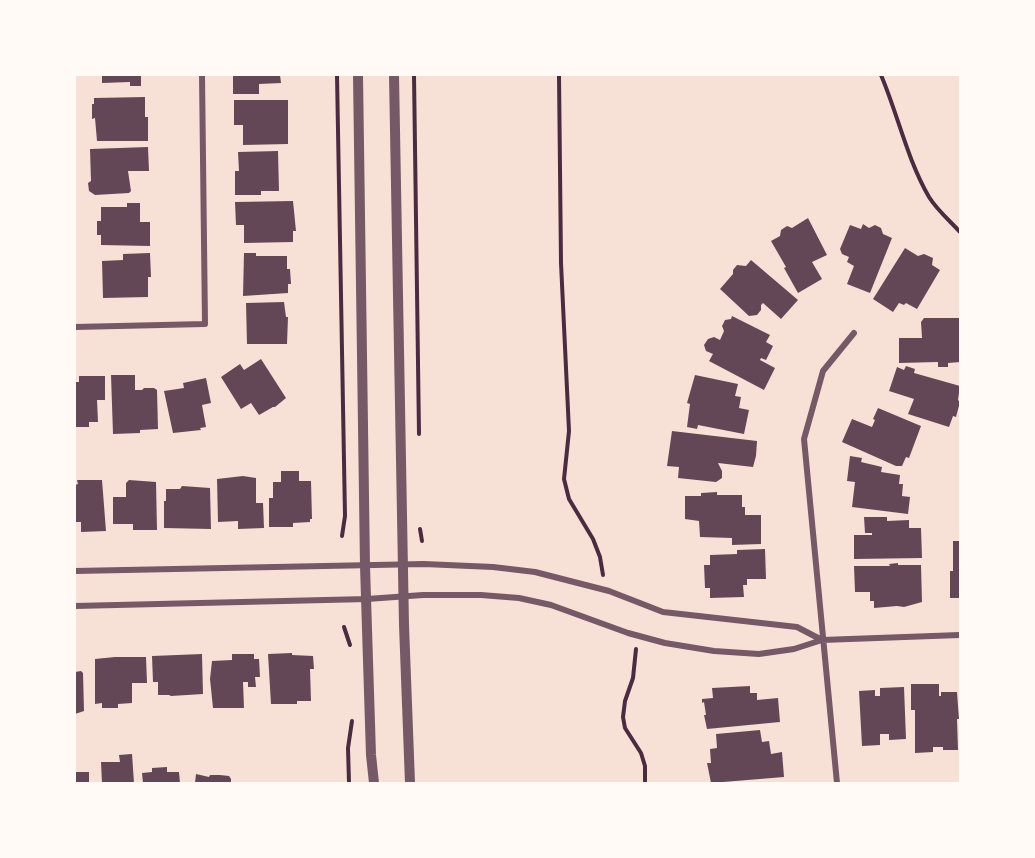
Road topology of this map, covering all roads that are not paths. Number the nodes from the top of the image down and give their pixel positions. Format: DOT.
graph roads {
  1 [pos="202,75"];
  2 [pos="358,75"];
  3 [pos="394,75"];
  4 [pos="75,327"];
  5 [pos="854,333"];
  6 [pos="403,565"];
  7 [pos="365,566"];
  8 [pos="75,572"];
  9 [pos="403,597"];
  10 [pos="367,598"];
  11 [pos="75,606"];
  12 [pos="960,635"];
  13 [pos="822,640"];
  14 [pos="374,783"];
  15 [pos="410,783"];
  16 [pos="837,783"];
  1 -- 4 [label="street"];
  2 -- 7 [label="street"];
  3 -- 6 [label="street"];
  5 -- 13 [label="street"];
  6 -- 7 [label="street"];
  6 -- 9 [label="street"];
  6 -- 13 [label="street"];
  7 -- 8 [label="street"];
  7 -- 10 [label="street"];
  9 -- 10 [label="street"];
  9 -- 13 [label="street"];
  9 -- 15 [label="street"];
  10 -- 11 [label="street"];
  10 -- 14 [label="street"];
  12 -- 13 [label="street"];
  13 -- 16 [label="street"];
}
